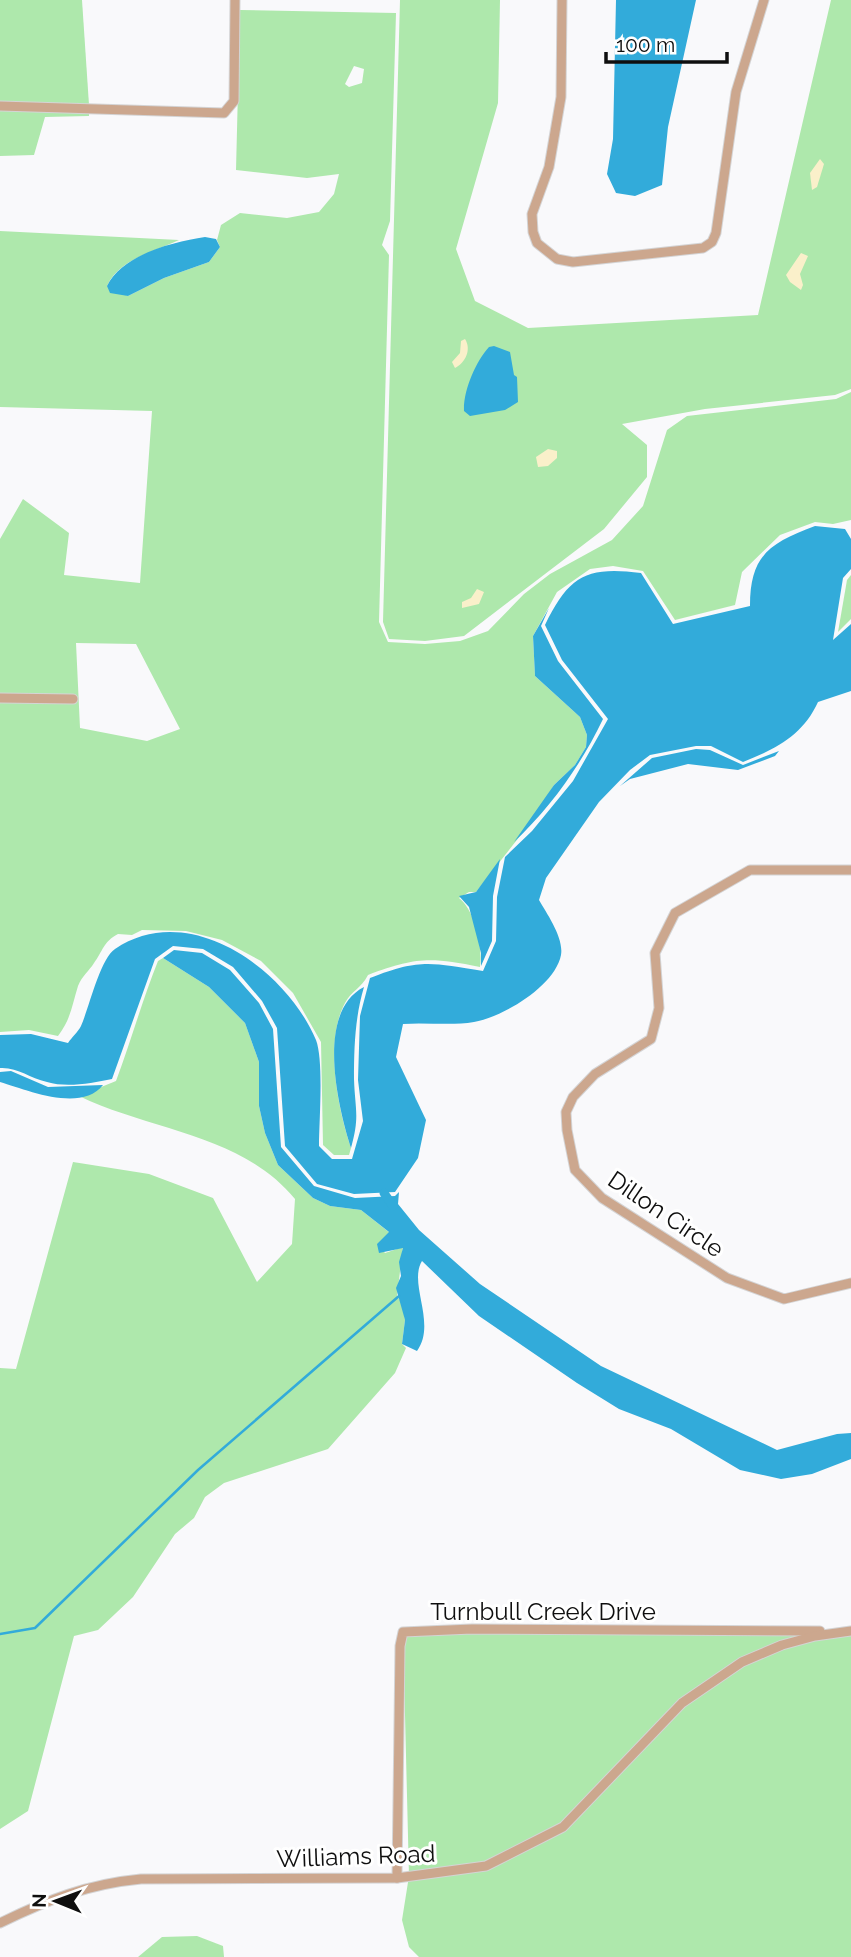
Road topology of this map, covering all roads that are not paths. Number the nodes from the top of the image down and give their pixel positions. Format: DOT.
graph roads {
  1 [pos="235,0"];
  2 [pos="562,0"];
  3 [pos="764,0"];
  4 [pos="0,106"];
  5 [pos="0,698"];
  6 [pos="74,699"];
  7 [pos="851,870"];
  8 [pos="851,1283"];
  9 [pos="849,1631"];
  10 [pos="397,1878"];
  11 [pos="0,1923"];
  1 -- 4 [label="street"];
  2 -- 3 [label="street"];
  5 -- 6 [label="street"];
  7 -- 8 [label="street, Dillon Circle"];
  9 -- 10 [label="street, Williams Road"];
  9 -- 10 [label="street, Turnbull Creek Drive"];
  10 -- 11 [label="street, Williams Road"];
}
